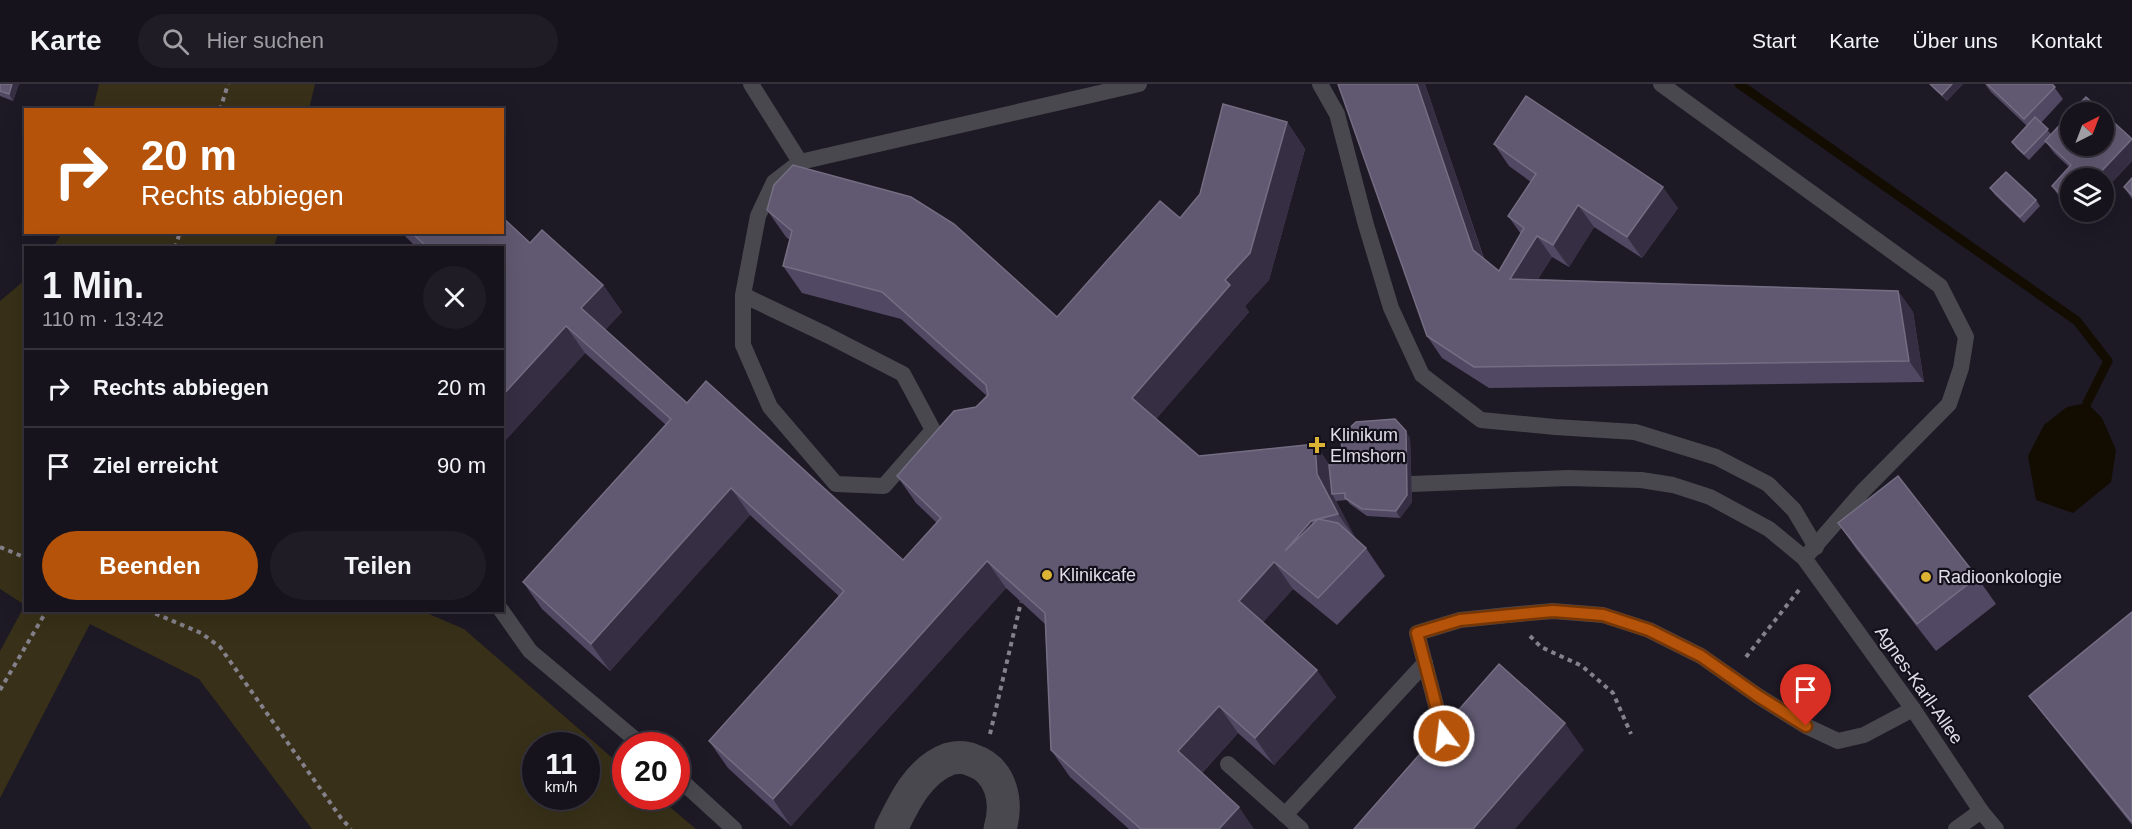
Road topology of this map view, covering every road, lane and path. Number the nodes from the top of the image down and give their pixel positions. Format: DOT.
graph roads {
  1 [pos="228,84"];
  2 [pos="751,84"];
  3 [pos="1139,84"];
  4 [pos="1320,84"];
  5 [pos="1661,84"];
  6 [pos="221,108"];
  7 [pos="800,162"];
  8 [pos="743,296"];
  9 [pos="1412,484"];
  10 [pos="0,547"];
  11 [pos="1810,552"];
  12 [pos="24,557"];
  13 [pos="1818,577"];
  14 [pos="1021,602"];
  15 [pos="46,612"];
  16 [pos="152,612"];
  17 [pos="502,612"];
  18 [pos="1508,615"];
  19 [pos="1425,663"];
  20 [pos="1731,678"];
  21 [pos="0,690"];
  22 [pos="1913,709"];
  23 [pos="626,732"];
  24 [pos="1631,734"];
  25 [pos="1422,762"];
  26 [pos="983,764"];
  27 [pos="1228,764"];
  28 [pos="690,789"];
  29 [pos="1981,811"];
  30 [pos="1285,815"];
  31 [pos="351,829"];
  32 [pos="734,829"];
  33 [pos="891,829"];
  34 [pos="1000,829"];
  35 [pos="1302,829"];
  36 [pos="1956,829"];
  37 [pos="1996,829"];
  1 -- 6 [label="path"];
  2 -- 7 [label="lane"];
  3 -- 7 [label="lane"];
  4 -- 11 [label="lane"];
  5 -- 11 [label="lane"];
  7 -- 8 [label="lane"];
  8 -- 8 [label="lane"];
  9 -- 11 [label="lane"];
  10 -- 12 [label="path"];
  11 -- 13 [label="lane, Agnes-Karll-Allee"];
  13 -- 20 [label="path"];
  13 -- 22 [label="lane, Agnes-Karll-Allee"];
  14 -- 26 [label="path"];
  15 -- 21 [label="path"];
  16 -- 31 [label="path"];
  17 -- 23 [label="lane"];
  18 -- 19 [label="lane"];
  18 -- 20 [label="lane"];
  18 -- 24 [label="path"];
  19 -- 25 [label="lane"];
  19 -- 30 [label="lane"];
  20 -- 22 [label="lane"];
  22 -- 29 [label="lane, Agnes-Karll-Allee"];
  26 -- 33 [label="street"];
  26 -- 34 [label="street"];
  27 -- 30 [label="lane"];
  28 -- 32 [label="lane"];
  29 -- 36 [label="lane"];
  29 -- 37 [label="lane, Agnes-Karll-Allee"];
  30 -- 35 [label="lane"];
}
